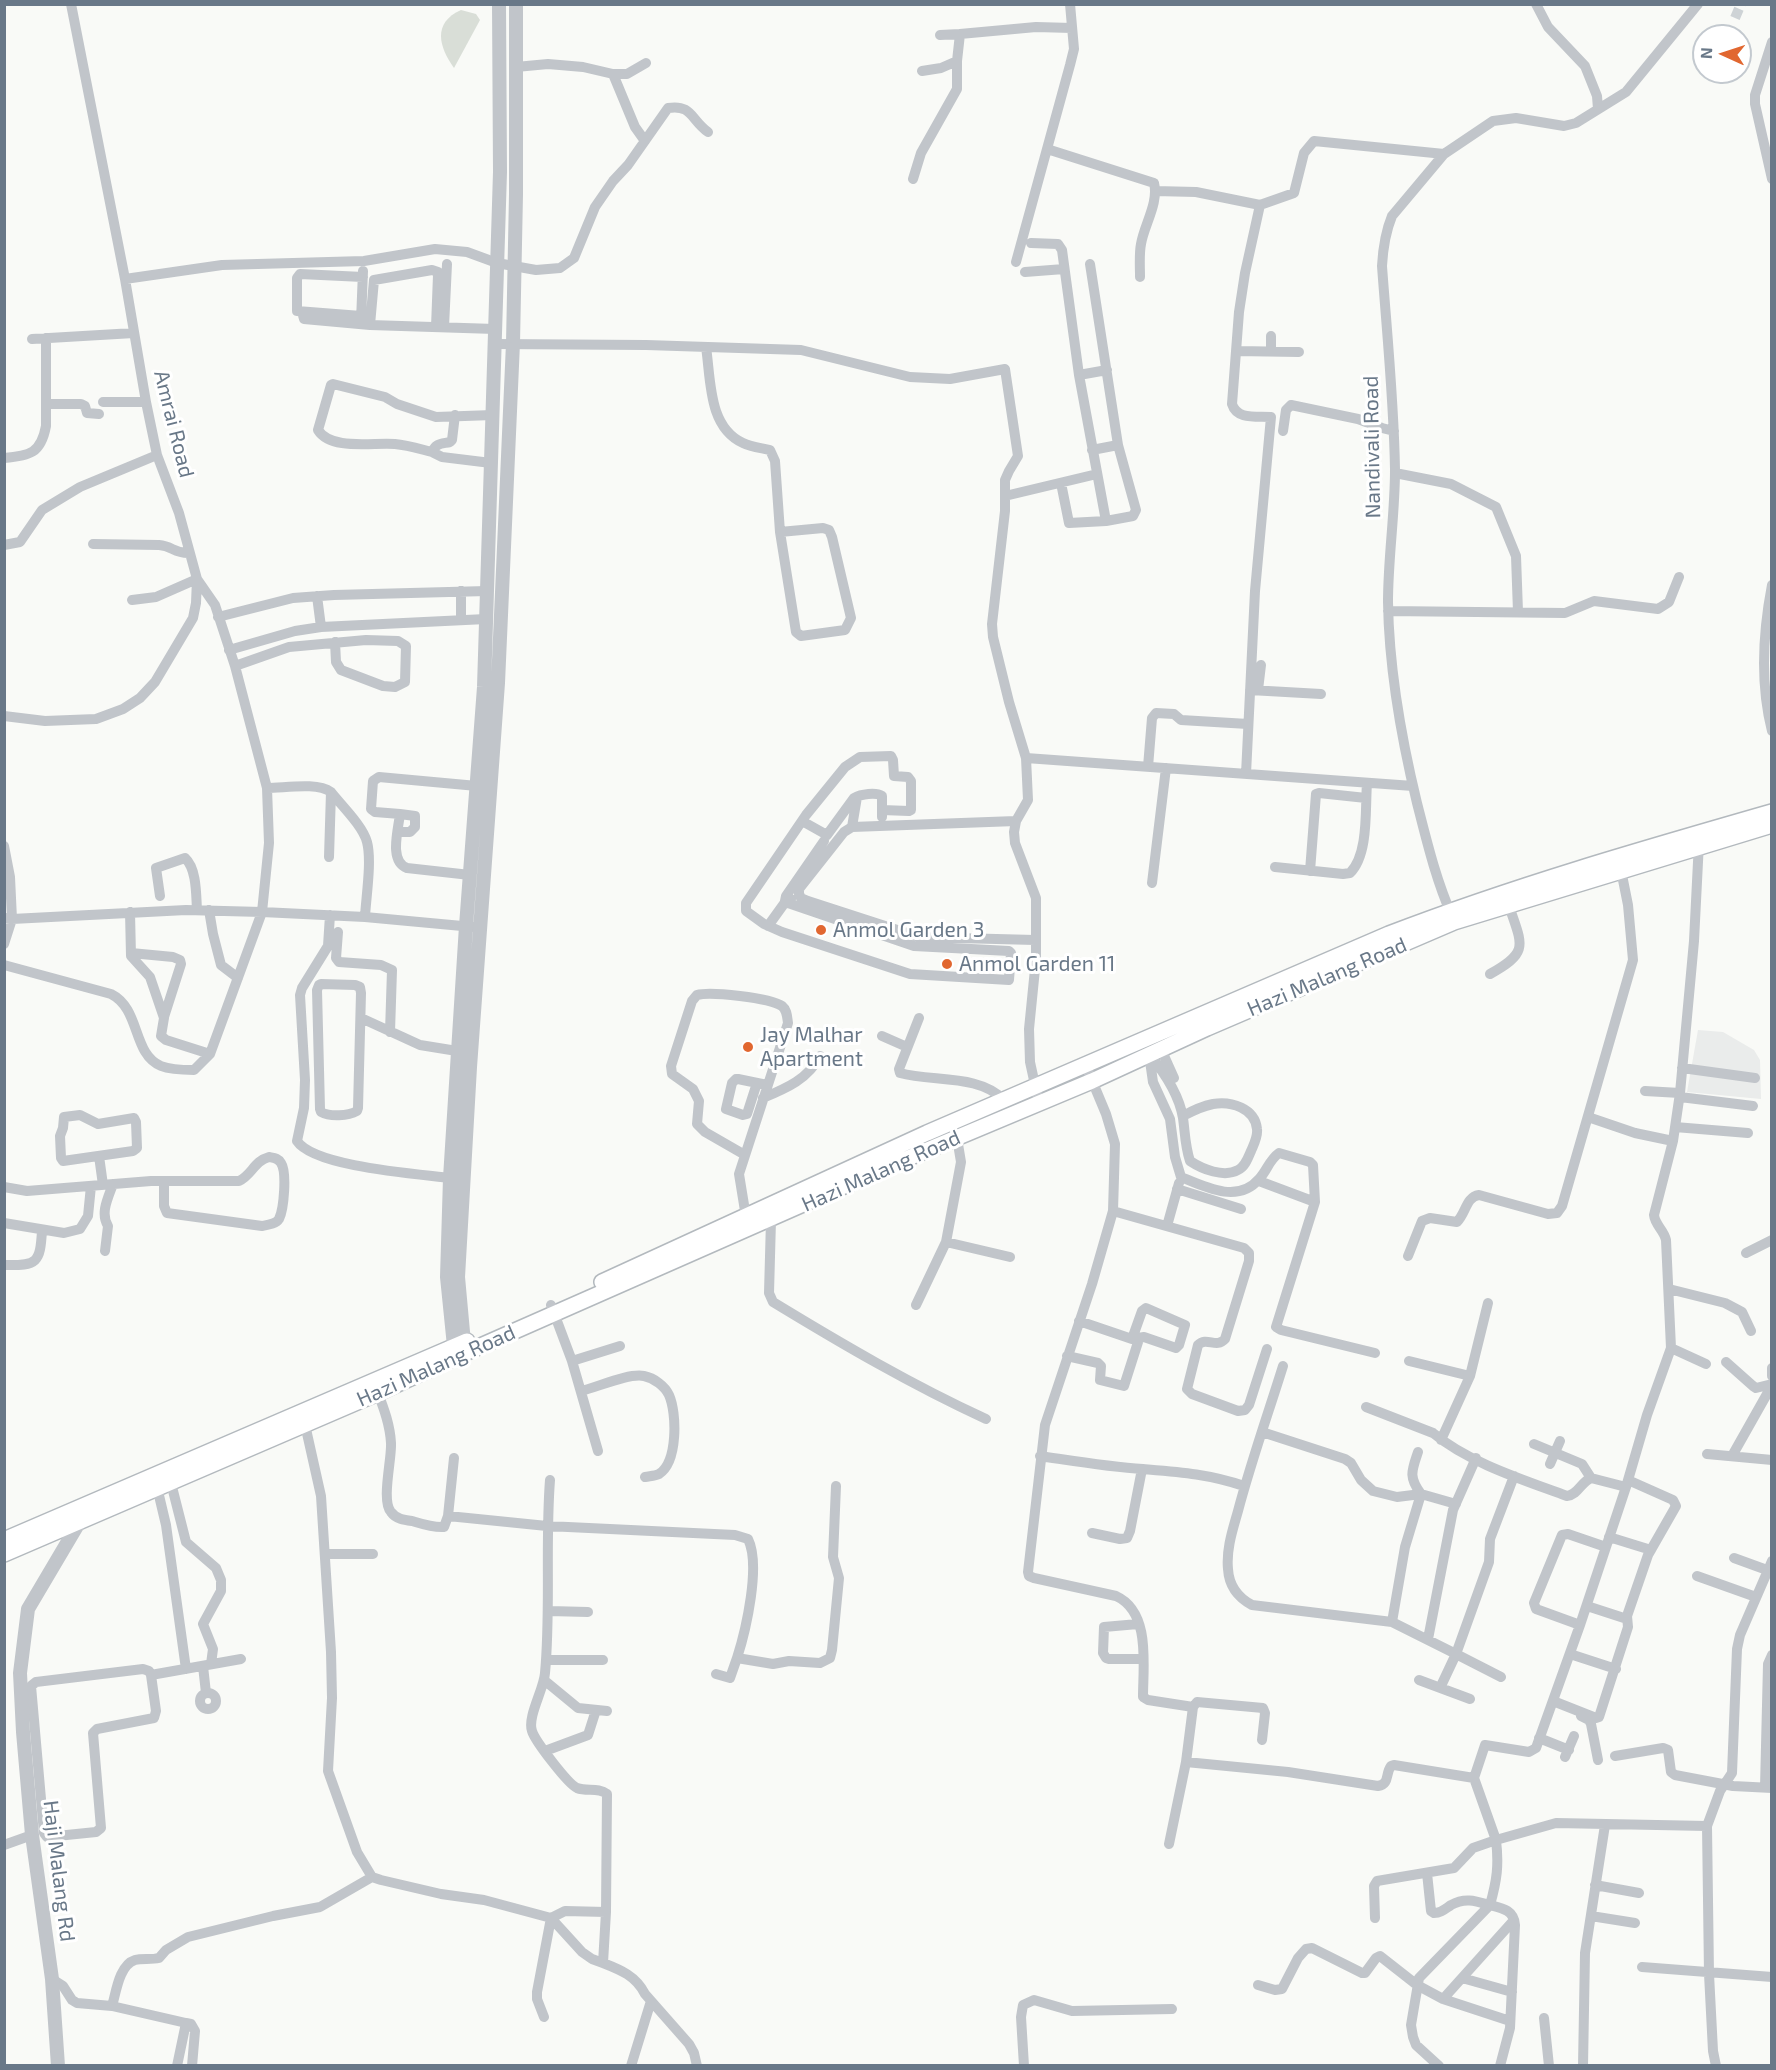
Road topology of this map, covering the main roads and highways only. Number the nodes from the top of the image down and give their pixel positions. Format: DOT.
graph roads {
  1 [pos="1772,812"];
  2 [pos="1772,825"];
  3 [pos="1698,840"];
  4 [pos="1452,916"];
  5 [pos="1151,1048"];
  6 [pos="768,1214"];
  7 [pos="553,1310"];
  8 [pos="461,1349"];
  9 [pos="304,1418"];
  10 [pos="66,1520"];
  11 [pos="4,1540"];
  12 [pos="4,1554"];
  1 -- 3 [label="main road, Hazi Malang Road"];
  2 -- 3 [label="main road, Hazi Malang Road"];
  3 -- 4 [label="main road, Hazi Malang Road"];
  3 -- 4 [label="main road, Hazi Malang Road"];
  4 -- 5 [label="main road, Hazi Malang Road"];
  5 -- 6 [label="main road, Hazi Malang Road"];
  5 -- 6 [label="main road, Hazi Malang Road"];
  6 -- 7 [label="main road, Hazi Malang Road"];
  6 -- 7 [label="main road, Hazi Malang Road"];
  7 -- 8 [label="main road, Hazi Malang Road"];
  8 -- 9 [label="main road, Hazi Malang Road"];
  8 -- 9 [label="main road, Hazi Malang Road"];
  9 -- 10 [label="main road, Hazi Malang Road"];
  10 -- 11 [label="main road, Hazi Malang Road"];
  10 -- 12 [label="main road, Hazi Malang Road"];
}
